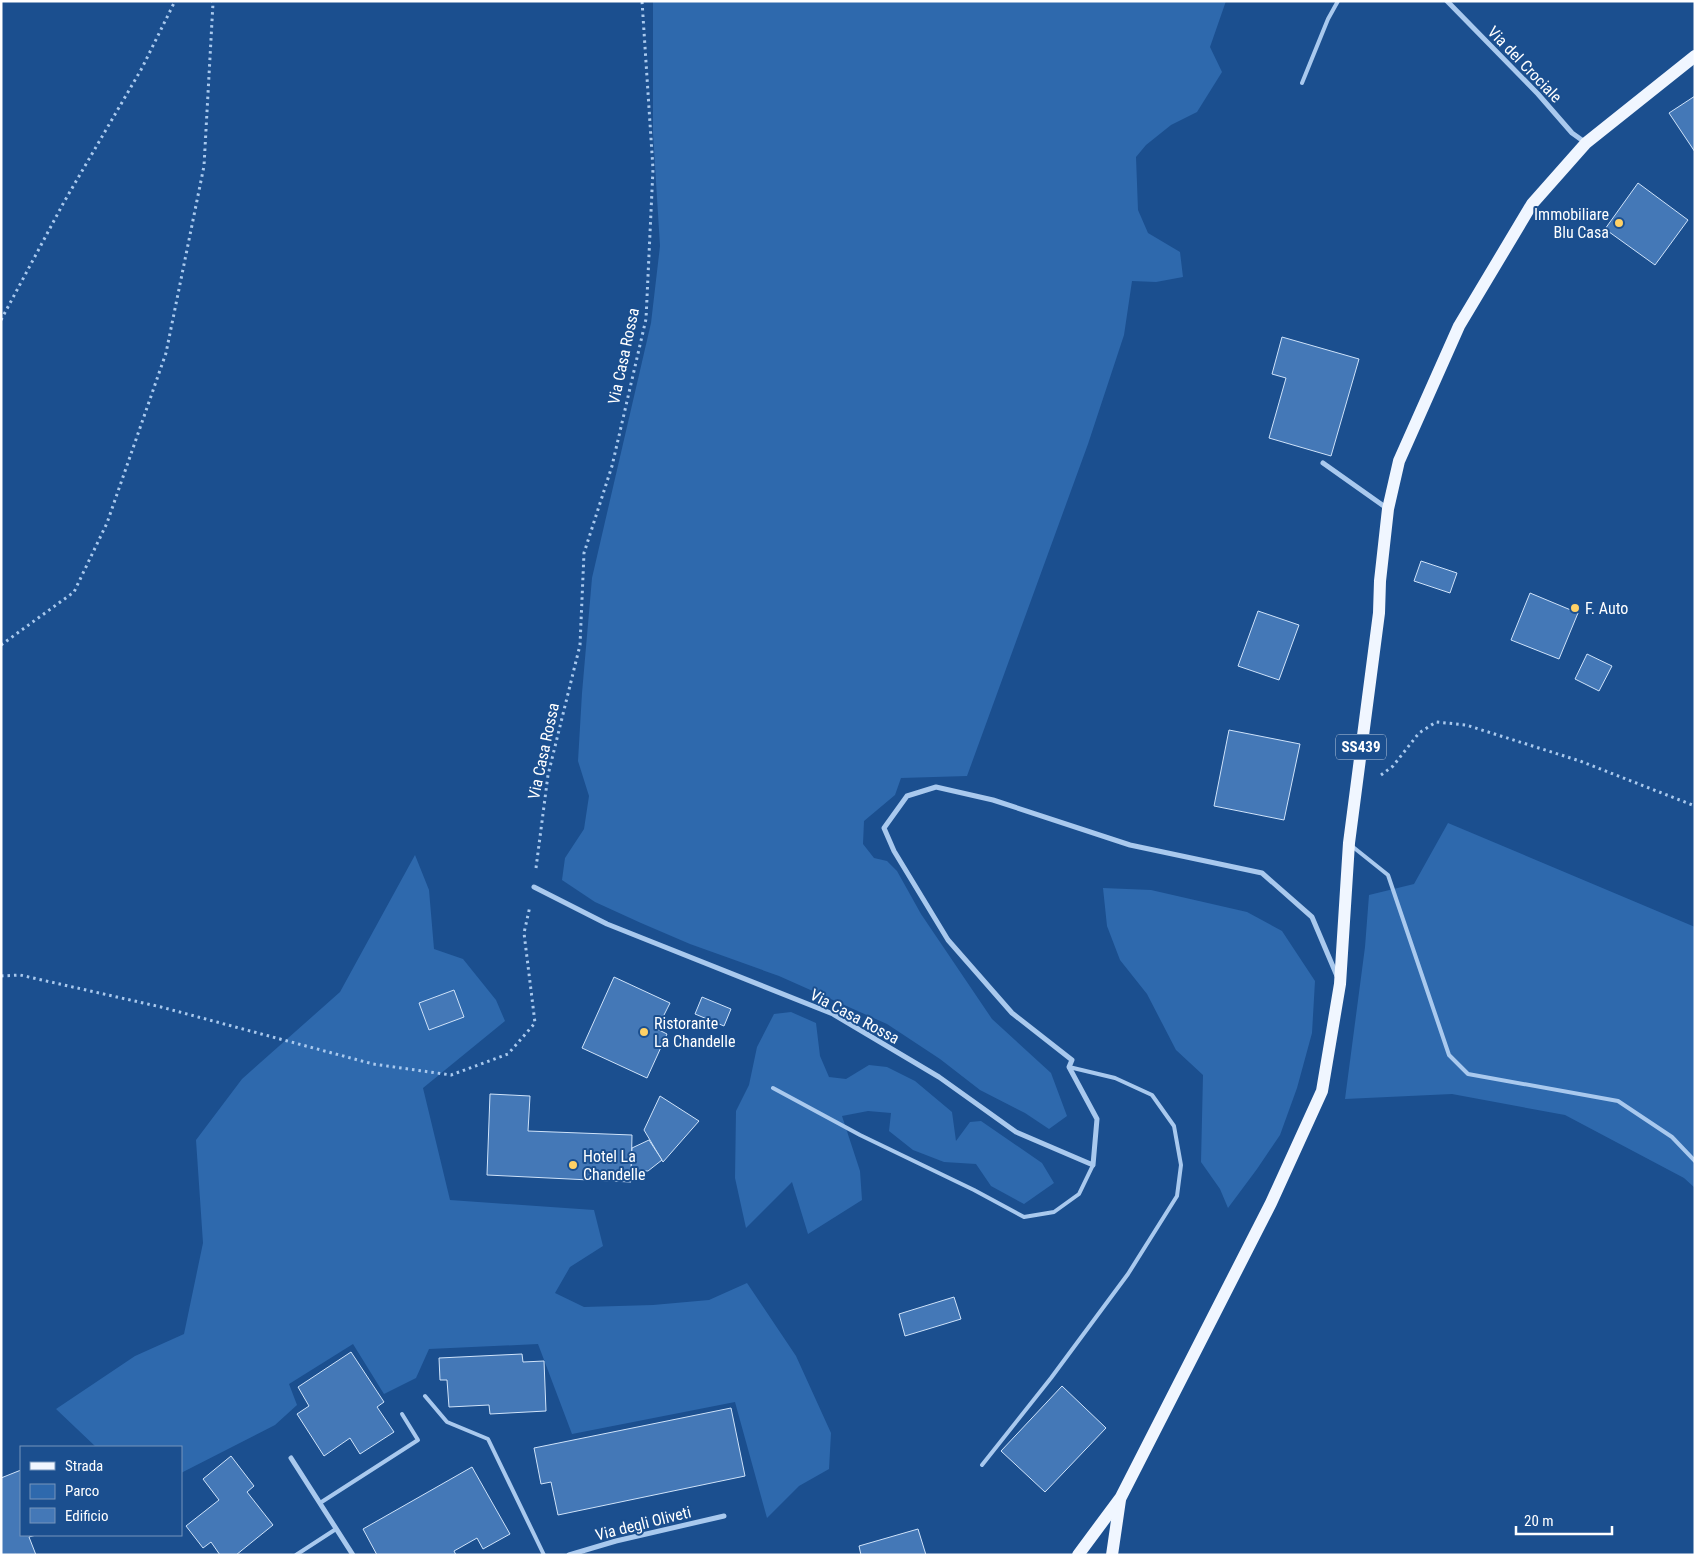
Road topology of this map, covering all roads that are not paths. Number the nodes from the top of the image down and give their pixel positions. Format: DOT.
graph roads {
  1 [pos="1338,1"];
  2 [pos="1447,1"];
  3 [pos="1695,56"];
  4 [pos="1302,83"];
  5 [pos="1586,143"];
  6 [pos="1323,463"];
  7 [pos="1388,509"];
  8 [pos="1349,843"];
  9 [pos="534,887"];
  10 [pos="1340,984"];
  11 [pos="1069,1067"];
  12 [pos="773,1088"];
  13 [pos="1695,1161"];
  14 [pos="1093,1165"];
  15 [pos="425,1396"];
  16 [pos="402,1414"];
  17 [pos="291,1458"];
  18 [pos="982,1465"];
  19 [pos="1121,1497"];
  20 [pos="320,1503"];
  21 [pos="724,1516"];
  22 [pos="336,1529"];
  23 [pos="296,1555"];
  24 [pos="353,1555"];
  25 [pos="544,1555"];
  26 [pos="569,1555"];
  27 [pos="1078,1555"];
  28 [pos="1112,1555"];
  1 -- 4 [label="lane"];
  2 -- 5 [label="street, Via del Crociale"];
  3 -- 5 [label="main road, SS439"];
  5 -- 7 [label="main road, SS439"];
  6 -- 7 [label="street"];
  7 -- 8 [label="main road, SS439"];
  8 -- 10 [label="main road, SS439"];
  8 -- 13 [label="lane"];
  9 -- 14 [label="street, Via Casa Rossa"];
  10 -- 11 [label="street"];
  10 -- 19 [label="main road, SS439"];
  11 -- 14 [label="street"];
  11 -- 18 [label="lane"];
  12 -- 14 [label="lane"];
  15 -- 25 [label="lane"];
  16 -- 20 [label="lane"];
  17 -- 20 [label="street"];
  19 -- 27 [label="main road, SS439"];
  19 -- 28 [label="main road"];
  20 -- 22 [label="street"];
  21 -- 26 [label="street, Via degli Oliveti"];
  22 -- 23 [label="lane"];
  22 -- 24 [label="street"];
}
